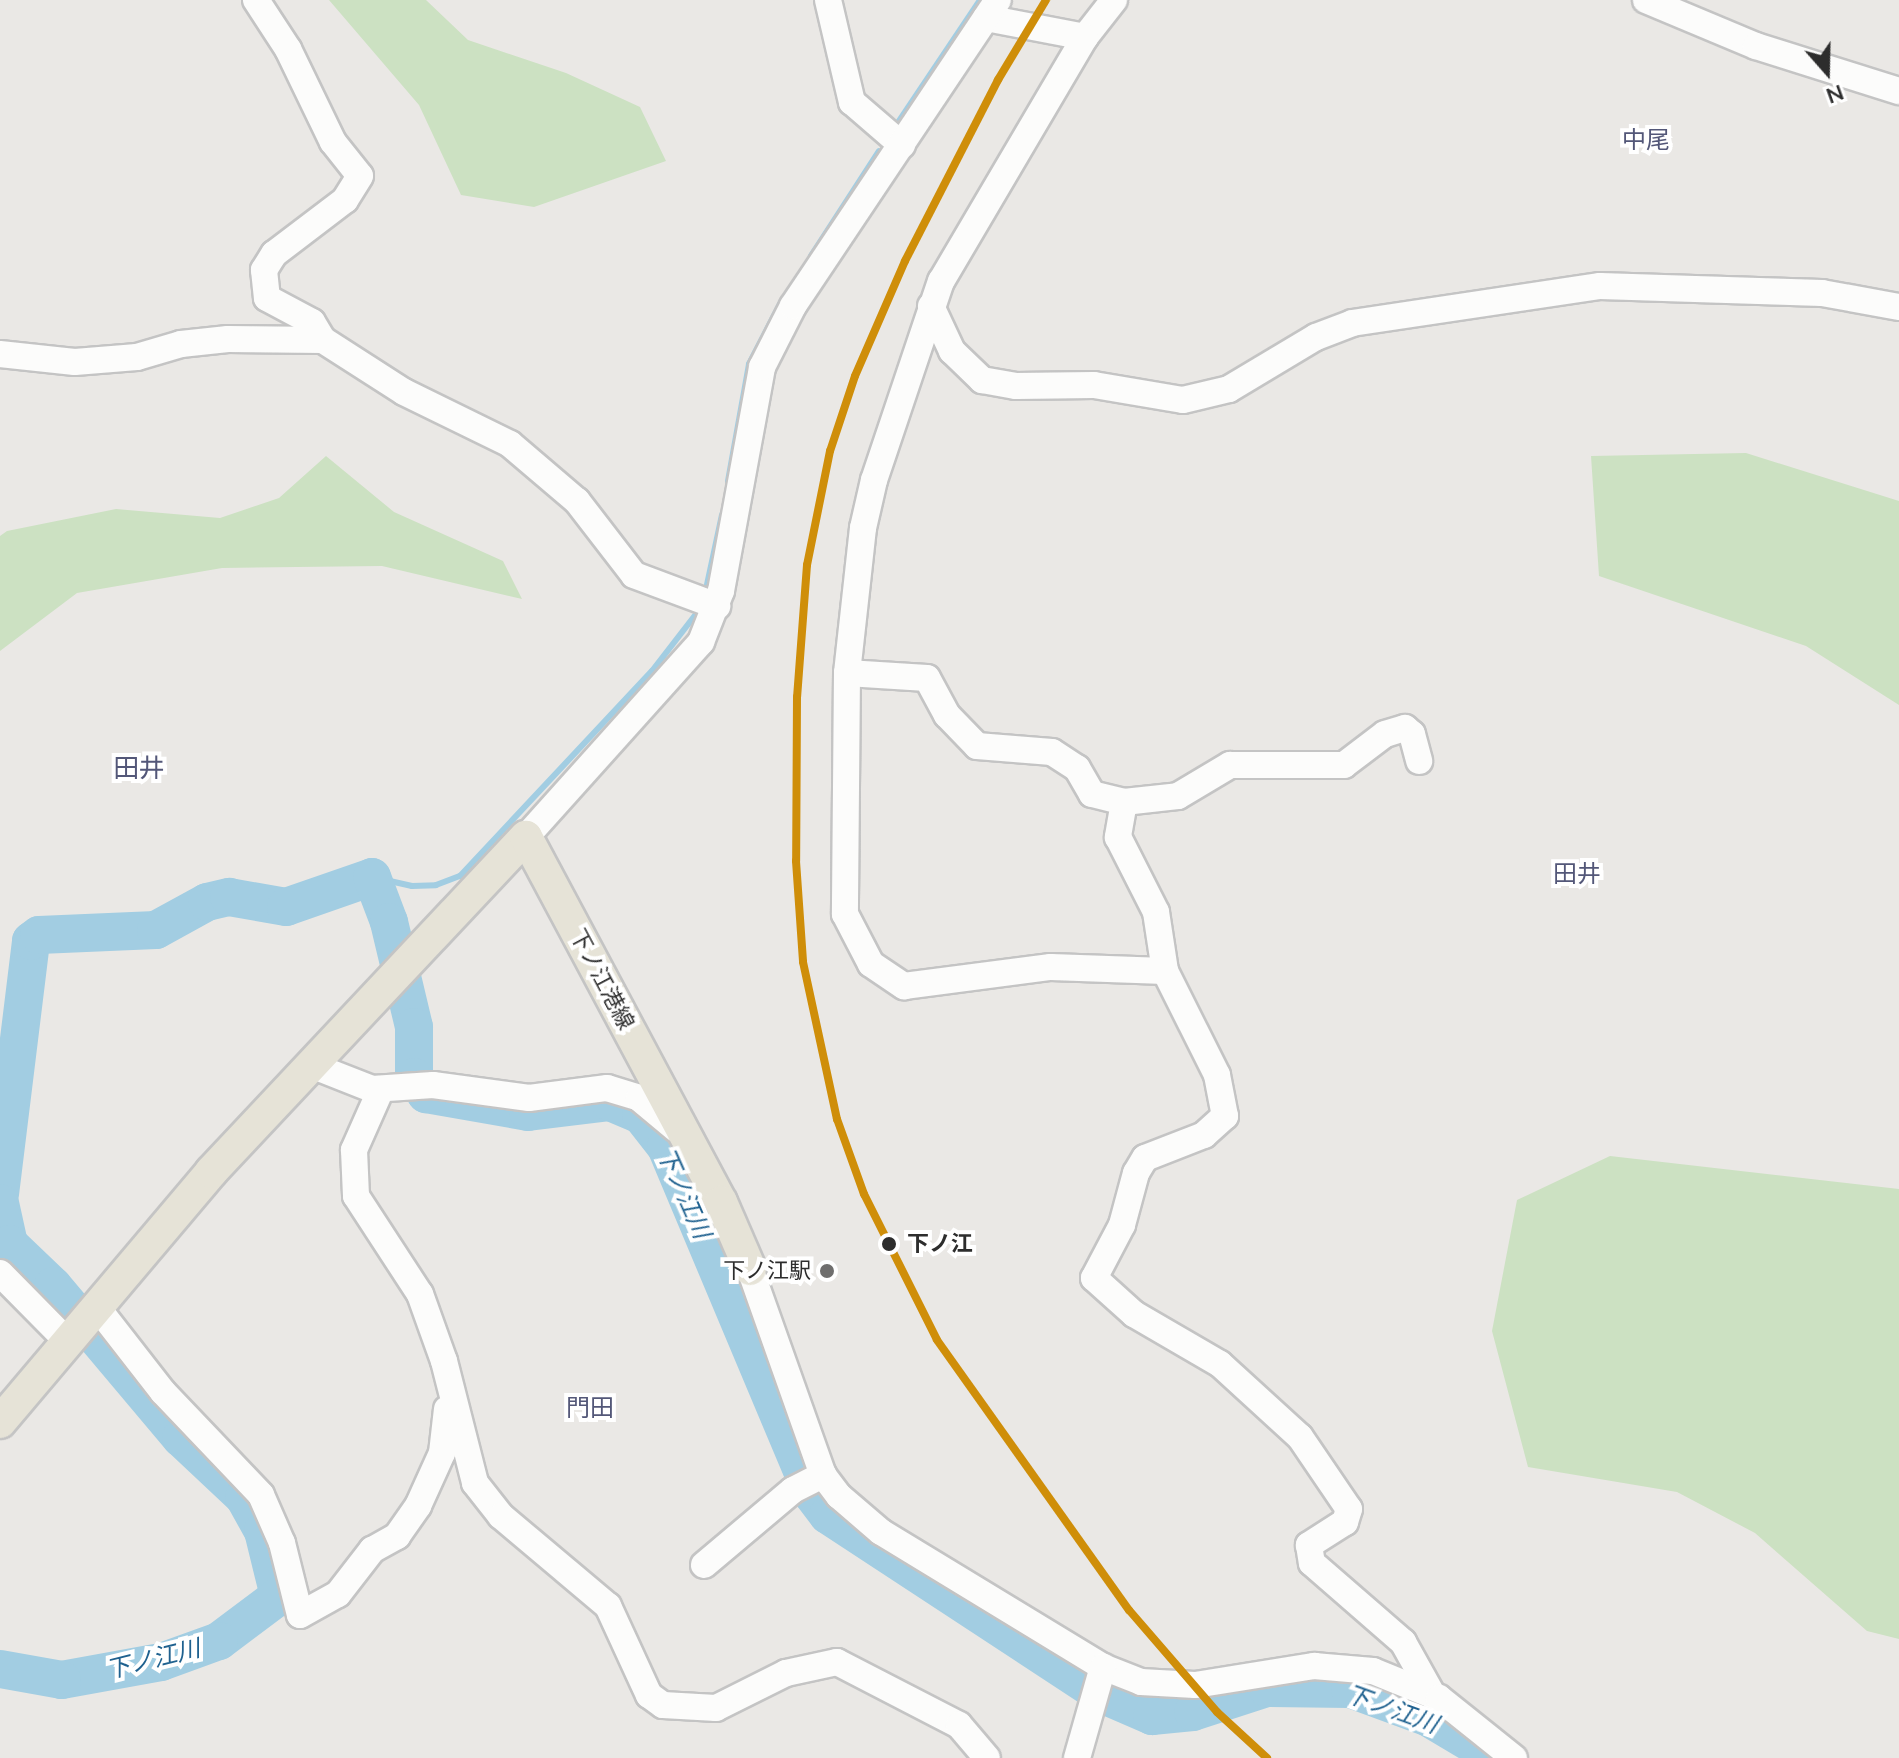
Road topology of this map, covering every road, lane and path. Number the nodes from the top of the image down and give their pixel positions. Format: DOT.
graph roads {
  1 [pos="256,0"];
  2 [pos="828,0"];
  3 [pos="1114,0"];
  4 [pos="1646,0"];
  5 [pos="992,9"];
  6 [pos="1085,37"];
  7 [pos="1899,91"];
  8 [pos="902,145"];
  9 [pos="931,306"];
  10 [pos="1899,307"];
  11 [pos="323,340"];
  12 [pos="0,354"];
  13 [pos="707,602"];
  14 [pos="847,673"];
  15 [pos="1419,761"];
  16 [pos="1124,802"];
  17 [pos="526,837"];
  18 [pos="1165,971"];
  19 [pos="311,1065"];
  20 [pos="381,1089"];
  21 [pos="691,1146"];
  22 [pos="750,1269"];
  23 [pos="0,1273"];
  24 [pos="94,1308"];
  25 [pos="67,1341"];
  26 [pos="450,1386"];
  27 [pos="0,1422"];
  28 [pos="812,1481"];
  29 [pos="704,1565"];
  30 [pos="1099,1681"];
  31 [pos="1432,1694"];
  32 [pos="987,1758"];
  33 [pos="1077,1758"];
  34 [pos="1514,1758"];
  1 -- 11 [label="street"];
  2 -- 8 [label="street"];
  3 -- 6 [label="street"];
  4 -- 7 [label="street"];
  5 -- 6 [label="street"];
  5 -- 8 [label="street"];
  6 -- 9 [label="street"];
  8 -- 13 [label="street"];
  9 -- 10 [label="street"];
  9 -- 14 [label="street"];
  11 -- 12 [label="street"];
  11 -- 13 [label="street"];
  13 -- 17 [label="street"];
  14 -- 16 [label="street"];
  14 -- 18 [label="street"];
  15 -- 16 [label="street"];
  16 -- 18 [label="street"];
  17 -- 19 [label="main road"];
  17 -- 21 [label="main road, 下ノ江港線"];
  18 -- 31 [label="street"];
  19 -- 20 [label="street"];
  19 -- 24 [label="main road"];
  20 -- 21 [label="street"];
  20 -- 26 [label="street"];
  21 -- 22 [label="main road, 下ノ江港線"];
  22 -- 28 [label="street"];
  23 -- 25 [label="street"];
  24 -- 25 [label="main road"];
  24 -- 26 [label="street"];
  25 -- 27 [label="main road"];
  26 -- 32 [label="street"];
  28 -- 29 [label="street"];
  28 -- 30 [label="street"];
  30 -- 31 [label="street"];
  30 -- 33 [label="street"];
  31 -- 34 [label="street"];
}
